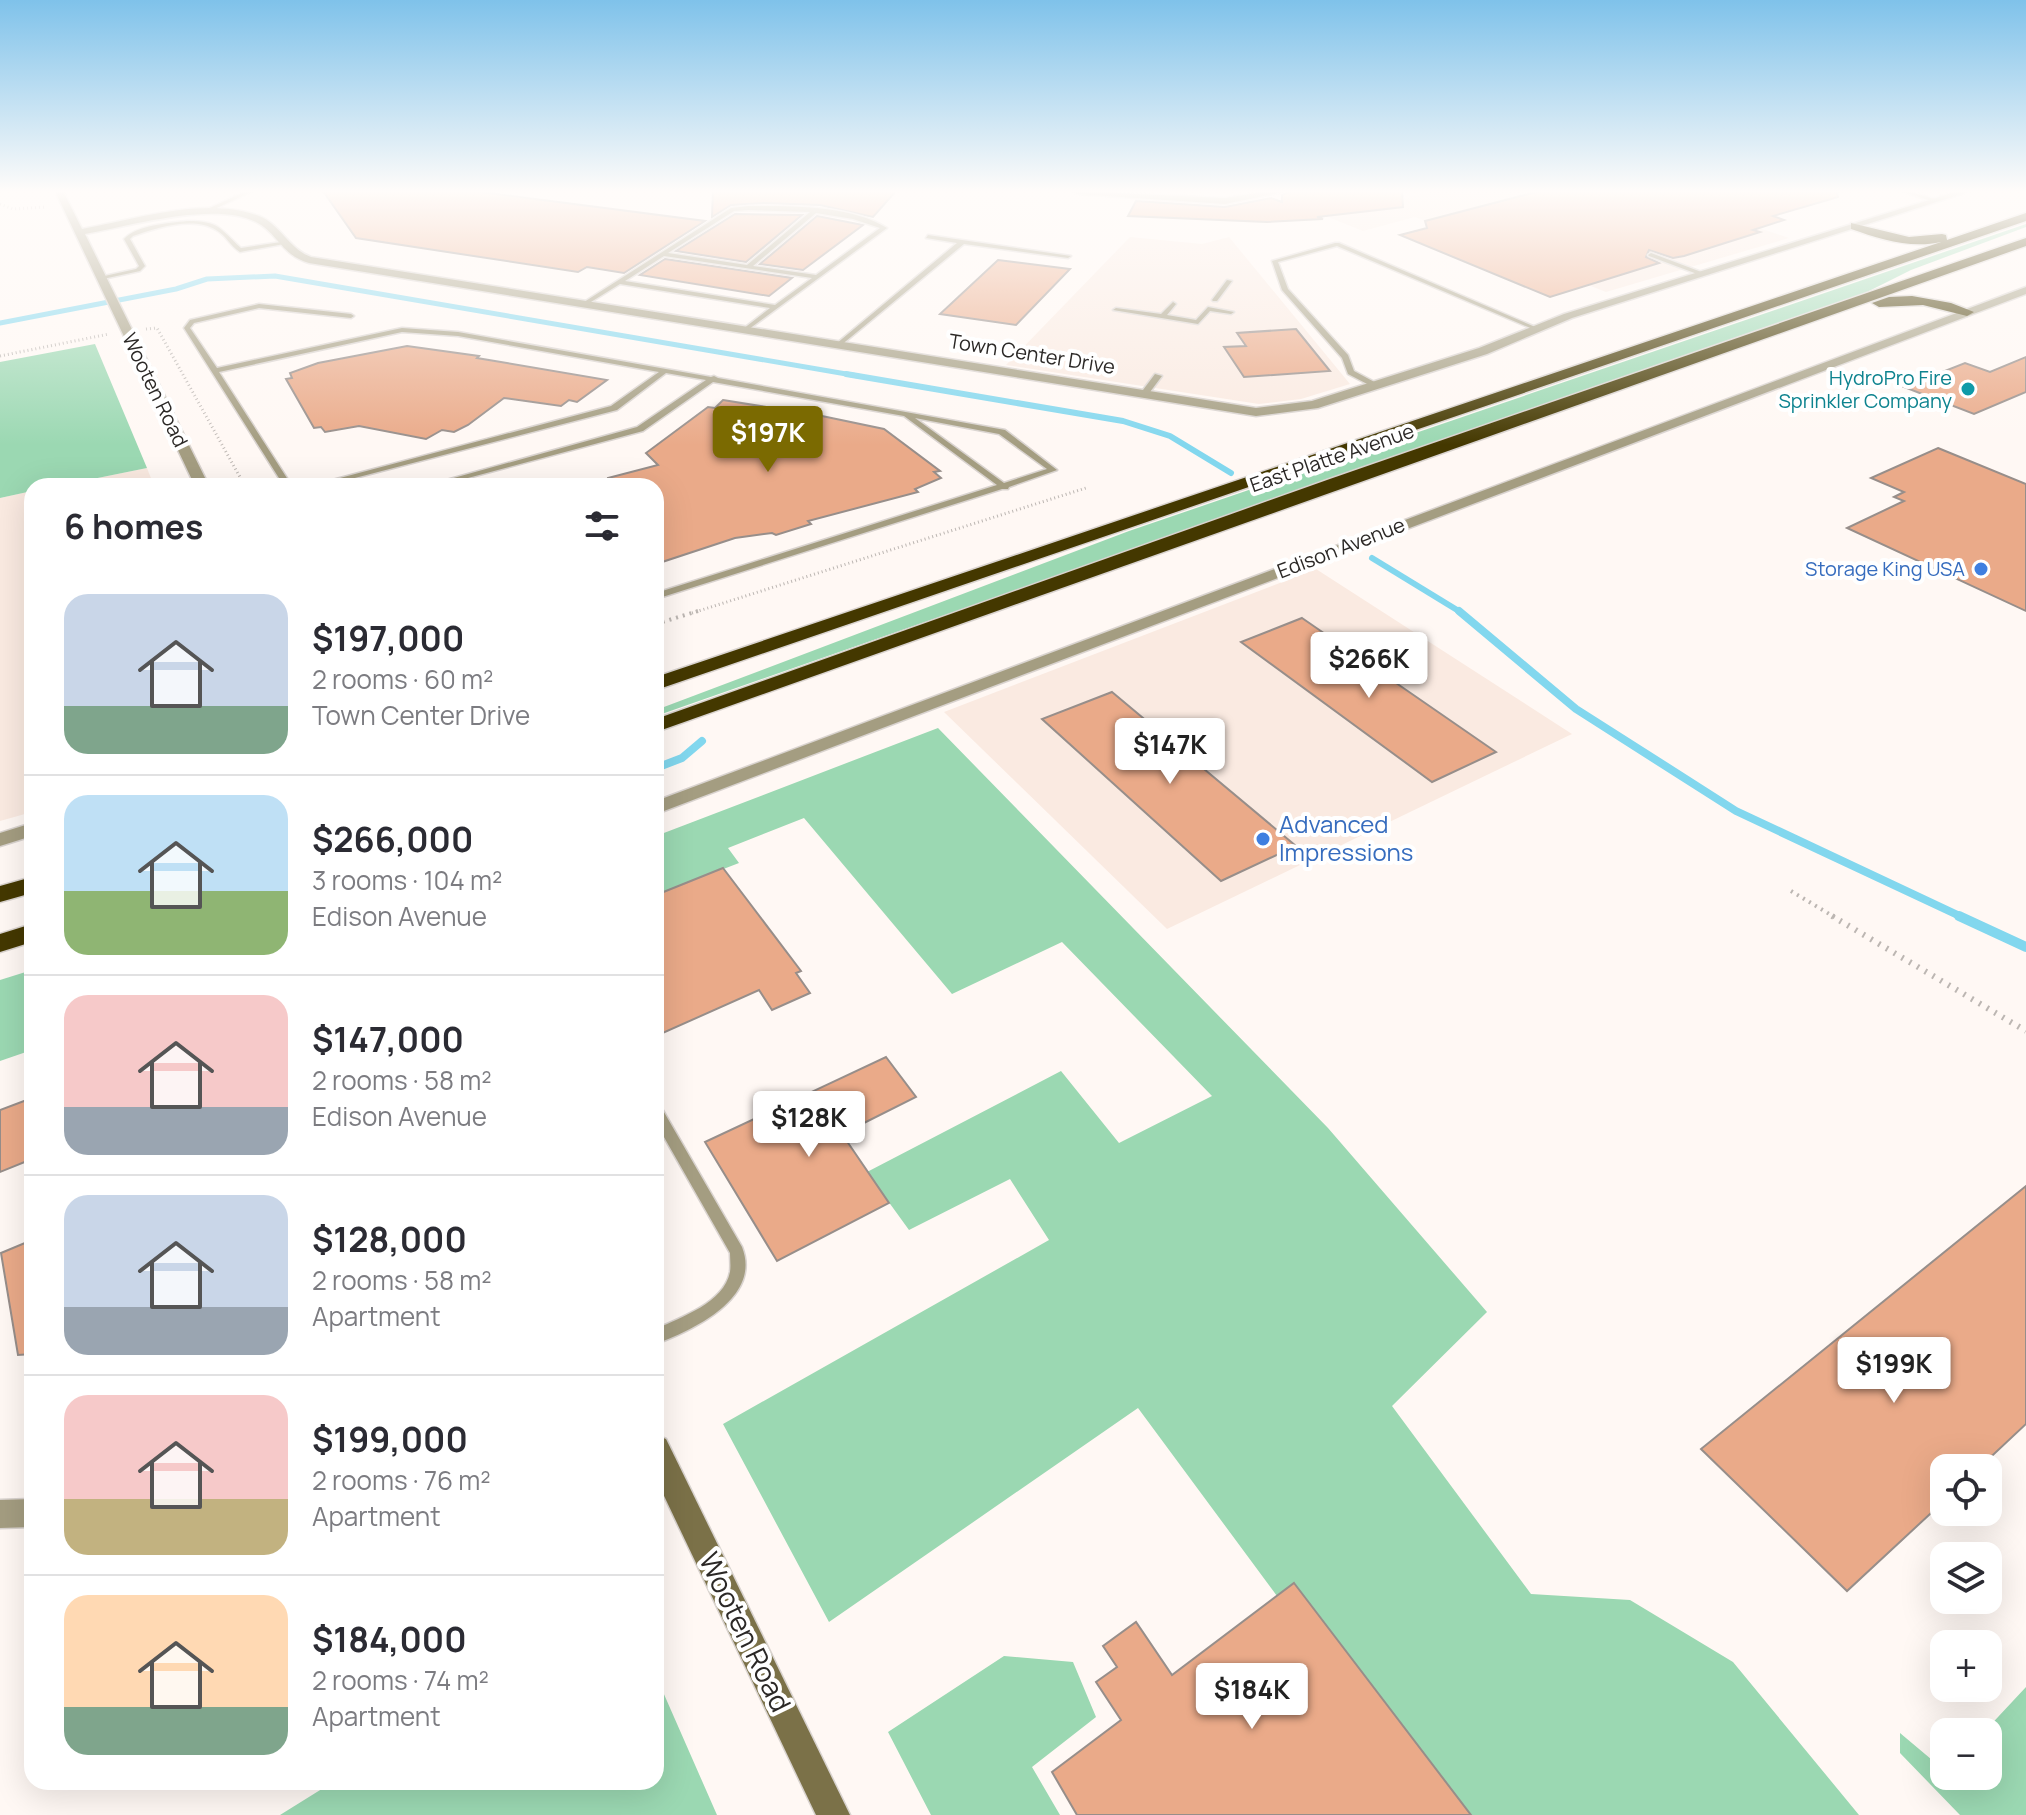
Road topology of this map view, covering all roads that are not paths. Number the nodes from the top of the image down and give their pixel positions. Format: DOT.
graph roads {
  1 [pos="102,276"];
  2 [pos="121,276"];
  3 [pos="407,276"];
  4 [pos="629,276"];
  5 [pos="810,276"];
  6 [pos="921,276"];
  7 [pos="1280,276"];
  8 [pos="1412,276"];
  9 [pos="1697,276"];
  10 [pos="1855,276"];
  11 [pos="1930,276"];
  12 [pos="1956,276"];
  13 [pos="818,277"];
  14 [pos="1848,278"];
  15 [pos="105,281"];
  16 [pos="1229,281"];
  17 [pos="619,282"];
  18 [pos="2026,290"];
  19 [pos="1215,300"];
  20 [pos="584,304"];
  21 [pos="1173,304"];
  22 [pos="1947,306"];
  23 [pos="776,307"];
  24 [pos="1116,310"];
  25 [pos="1231,312"];
  26 [pos="1967,312"];
  27 [pos="351,316"];
  28 [pos="1162,317"];
  29 [pos="1789,324"];
  30 [pos="1537,329"];
  31 [pos="745,330"];
  32 [pos="838,345"];
  33 [pos="666,370"];
  34 [pos="215,371"];
  35 [pos="1158,376"];
  36 [pos="714,378"];
  37 [pos="1376,385"];
  38 [pos="1144,394"];
  39 [pos="903,413"];
  40 [pos="198,478"];
  41 [pos="283,478"];
  42 [pos="345,478"];
  43 [pos="459,478"];
  44 [pos="1005,487"];
  45 [pos="664,594"];
  46 [pos="664,681"];
  47 [pos="664,723"];
  48 [pos="664,805"];
  49 [pos="24,832"];
  50 [pos="0,840"];
  51 [pos="24,887"];
  52 [pos="0,894"];
  53 [pos="24,936"];
  54 [pos="0,943"];
  55 [pos="664,1125"];
  56 [pos="664,1332"];
  57 [pos="664,1466"];
  58 [pos="24,1513"];
  59 [pos="0,1514"];
  60 [pos="833,1815"];
  1 -- 15 [label="street, Wooten Road"];
  2 -- 15 [label="lane"];
  3 -- 20 [label="street, Town Center Drive"];
  4 -- 17 [label="lane"];
  5 -- 13 [label="lane"];
  6 -- 32 [label="lane"];
  7 -- 37 [label="lane"];
  8 -- 30 [label="lane"];
  9 -- 30 [label="street, Town Center Drive"];
  10 -- 14 [label="highway, East Platte Avenue"];
  11 -- 29 [label="highway, East Platte Avenue"];
  12 -- 22 [label="highway"];
  13 -- 23 [label="lane"];
  14 -- 46 [label="highway, East Platte Avenue"];
  15 -- 40 [label="street, Wooten Road"];
  16 -- 19 [label="lane"];
  17 -- 20 [label="lane"];
  17 -- 23 [label="lane"];
  18 -- 26 [label="street, Edison Avenue"];
  20 -- 31 [label="street, Town Center Drive"];
  21 -- 28 [label="lane"];
  22 -- 26 [label="highway"];
  22 -- 29 [label="highway"];
  23 -- 31 [label="lane"];
  24 -- 28 [label="lane"];
  25 -- 28 [label="lane"];
  26 -- 48 [label="street, Edison Avenue"];
  27 -- 34 [label="lane"];
  29 -- 47 [label="highway, East Platte Avenue"];
  30 -- 37 [label="street, Town Center Drive"];
  31 -- 32 [label="street, Town Center Drive"];
  32 -- 38 [label="street, Town Center Drive"];
  33 -- 34 [label="lane"];
  33 -- 36 [label="lane"];
  33 -- 42 [label="lane"];
  34 -- 41 [label="lane"];
  35 -- 38 [label="lane"];
  36 -- 39 [label="lane"];
  36 -- 43 [label="lane"];
  37 -- 38 [label="street, Town Center Drive"];
  39 -- 44 [label="lane"];
  39 -- 44 [label="lane"];
  44 -- 45 [label="lane"];
  49 -- 50 [label="street"];
  51 -- 52 [label="highway"];
  53 -- 54 [label="highway"];
  55 -- 56 [label="lane"];
  57 -- 60 [label="street, Wooten Road"];
  58 -- 59 [label="street"];
}
